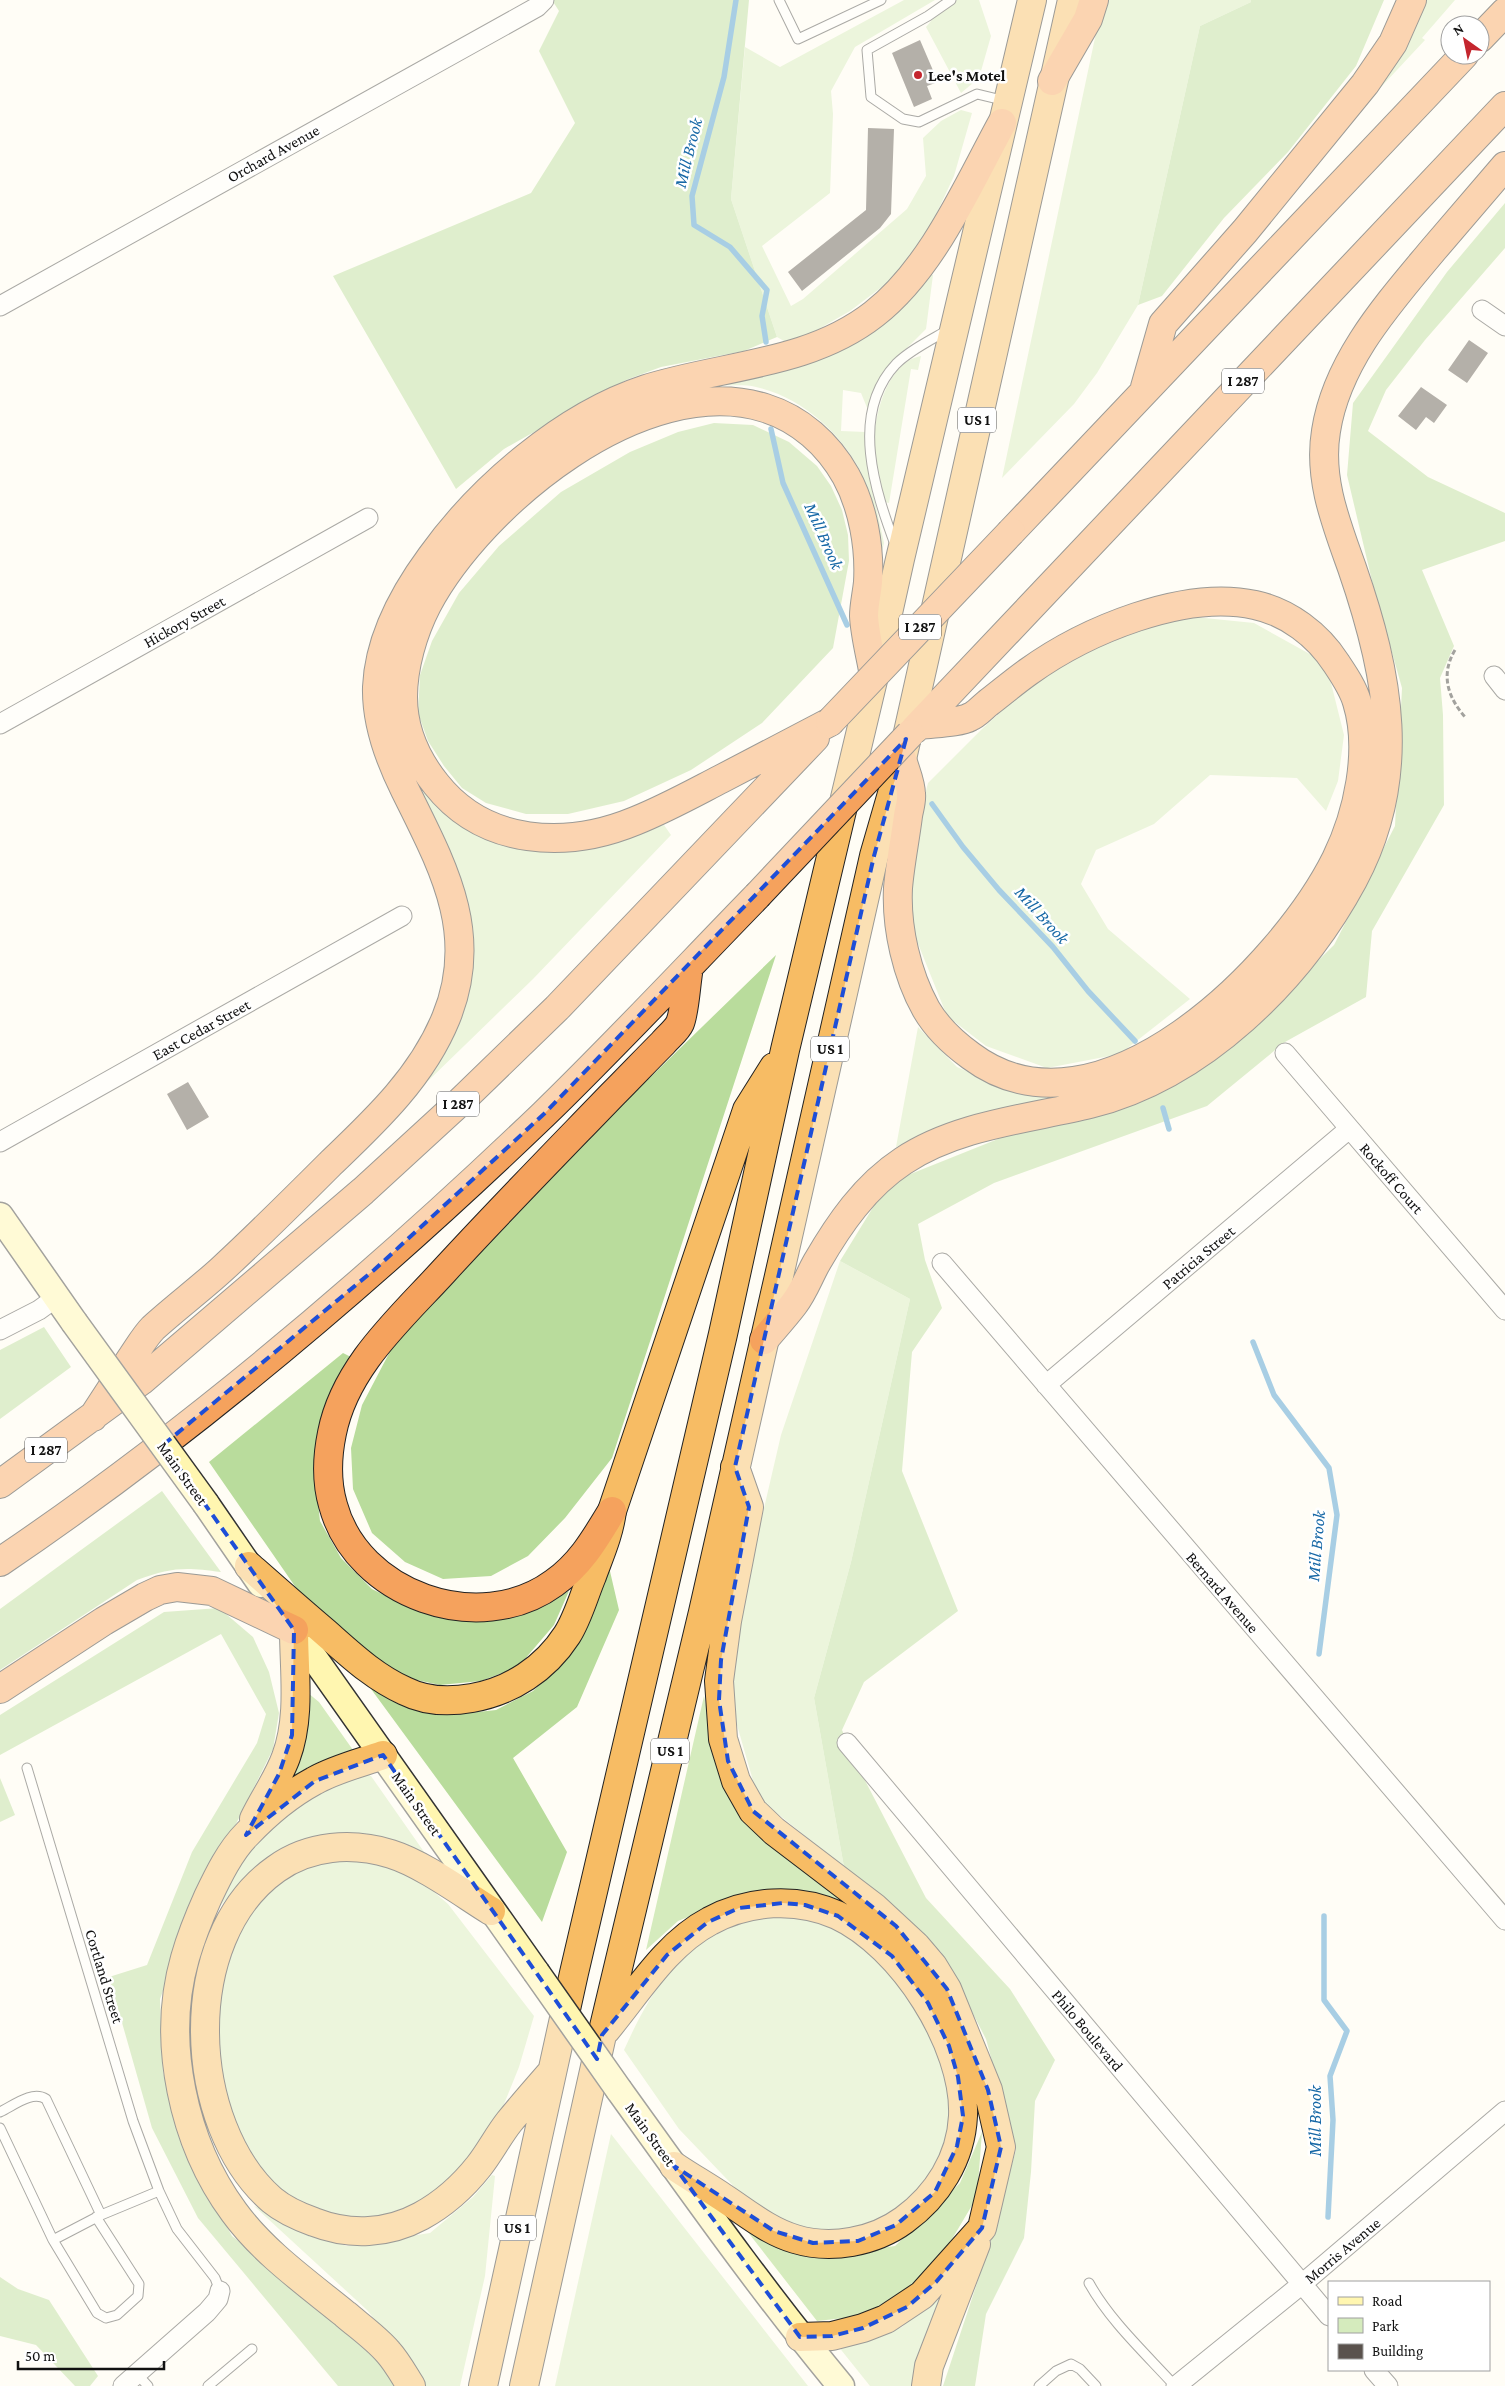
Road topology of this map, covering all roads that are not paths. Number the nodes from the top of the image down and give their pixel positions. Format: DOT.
graph roads {
  1 [pos="544,0"];
  2 [pos="779,0"];
  3 [pos="881,0"];
  4 [pos="951,0"];
  5 [pos="1032,0"];
  6 [pos="1072,0"];
  7 [pos="1094,0"];
  8 [pos="1412,0"];
  9 [pos="1505,12"];
  10 [pos="1490,28"];
  11 [pos="1454,65"];
  12 [pos="1052,81"];
  13 [pos="1505,106"];
  14 [pos="1005,112"];
  15 [pos="1505,166"];
  16 [pos="0,306"];
  17 [pos="1482,310"];
  18 [pos="956,325"];
  19 [pos="1505,326"];
  20 [pos="1144,391"];
  21 [pos="368,518"];
  22 [pos="900,559"];
  23 [pos="874,676"];
  24 [pos="0,724"];
  25 [pos="911,739"];
  26 [pos="797,749"];
  27 [pos="402,916"];
  28 [pos="689,967"];
  29 [pos="785,1050"];
  30 [pos="1285,1053"];
  31 [pos="1349,1129"];
  32 [pos="0,1142"];
  33 [pos="0,1216"];
  34 [pos="942,1264"];
  35 [pos="57,1297"];
  36 [pos="1503,1304"];
  37 [pos="0,1330"];
  38 [pos="764,1340"];
  39 [pos="1046,1385"];
  40 [pos="93,1417"];
  41 [pos="735,1467"];
  42 [pos="0,1484"];
  43 [pos="612,1511"];
  44 [pos="0,1562"];
  45 [pos="249,1566"];
  46 [pos="294,1630"];
  47 [pos="0,1689"];
  48 [pos="847,1743"];
  49 [pos="383,1754"];
  50 [pos="27,1768"];
  51 [pos="246,1835"];
  52 [pos="491,1910"];
  53 [pos="1505,1920"];
  54 [pos="602,2035"];
  55 [pos="552,2071"];
  56 [pos="1505,2111"];
  57 [pos="0,2112"];
  58 [pos="0,2128"];
  59 [pos="674,2166"];
  60 [pos="159,2191"];
  61 [pos="98,2216"];
  62 [pos="982,2228"];
  63 [pos="53,2240"];
  64 [pos="1089,2283"];
  65 [pos="1302,2284"];
  66 [pos="220,2291"];
  67 [pos="1328,2315"];
  68 [pos="800,2336"];
  69 [pos="252,2349"];
  70 [pos="1375,2371"];
  71 [pos="136,2382"];
  72 [pos="208,2386"];
  73 [pos="411,2386"];
  74 [pos="482,2386"];
  75 [pos="524,2386"];
  76 [pos="840,2386"];
  77 [pos="926,2386"];
  78 [pos="1039,2386"];
  79 [pos="1096,2386"];
  80 [pos="1175,2386"];
  81 [pos="1388,2386"];
  1 -- 16 [label="street, Orchard Avenue"];
  2 -- 3 [label="lane"];
  4 -- 14 [label="lane"];
  5 -- 14 [label="highway, US 1"];
  6 -- 12 [label="highway, US 1"];
  7 -- 12 [label="highway"];
  8 -- 20 [label="highway"];
  9 -- 10 [label="highway"];
  11 -- 20 [label="highway, I 287"];
  12 -- 25 [label="highway, US 1"];
  13 -- 25 [label="highway, I 287"];
  14 -- 18 [label="highway, US 1"];
  14 -- 40 [label="highway"];
  15 -- 38 [label="highway"];
  17 -- 19 [label="street"];
  18 -- 22 [label="highway, US 1"];
  18 -- 22 [label="lane"];
  20 -- 26 [label="highway, I 287, bridge"];
  21 -- 24 [label="street, Hickory Street"];
  22 -- 23 [label="highway, US 1"];
  23 -- 26 [label="highway"];
  23 -- 29 [label="highway, US 1"];
  25 -- 25 [label="highway"];
  25 -- 28 [label="highway, I 287, bridge"];
  25 -- 38 [label="highway, US 1"];
  26 -- 40 [label="highway, I 287"];
  27 -- 32 [label="street, East Cedar Street"];
  28 -- 43 [label="highway"];
  28 -- 44 [label="highway, I 287"];
  29 -- 43 [label="highway"];
  29 -- 55 [label="highway, US 1"];
  30 -- 31 [label="street, Rockoff Court"];
  31 -- 36 [label="street, Rockoff Court"];
  31 -- 39 [label="street, Patricia Street"];
  33 -- 35 [label="main road, Main Street"];
  34 -- 39 [label="street, Bernard Avenue"];
  35 -- 37 [label="street"];
  35 -- 45 [label="main road, Main Street, bridge"];
  38 -- 41 [label="highway, US 1"];
  39 -- 53 [label="street, Bernard Avenue"];
  40 -- 42 [label="highway, I 287"];
  41 -- 54 [label="highway, US 1"];
  41 -- 62 [label="highway"];
  43 -- 45 [label="highway"];
  45 -- 46 [label="main road, Main Street"];
  46 -- 47 [label="highway"];
  46 -- 49 [label="main road, Main Street"];
  46 -- 51 [label="highway"];
  48 -- 65 [label="street, Philo Boulevard"];
  49 -- 51 [label="highway"];
  49 -- 52 [label="main road, Main Street"];
  50 -- 60 [label="lane, Cortland Street"];
  51 -- 73 [label="highway"];
  52 -- 55 [label="highway"];
  52 -- 59 [label="main road, Main Street, bridge"];
  54 -- 59 [label="highway"];
  54 -- 75 [label="highway, US 1"];
  55 -- 74 [label="highway, US 1"];
  56 -- 65 [label="street, Morris Avenue"];
  57 -- 61 [label="lane"];
  58 -- 63 [label="lane"];
  59 -- 68 [label="main road, Main Street"];
  60 -- 61 [label="lane"];
  60 -- 66 [label="lane, Cortland Street"];
  61 -- 63 [label="lane"];
  61 -- 63 [label="lane"];
  62 -- 68 [label="highway"];
  62 -- 77 [label="highway"];
  64 -- 80 [label="lane"];
  65 -- 67 [label="street, Philo Boulevard"];
  65 -- 80 [label="street, Morris Avenue"];
  66 -- 71 [label="street"];
  68 -- 76 [label="main road, Main Street"];
  69 -- 72 [label="lane"];
  70 -- 81 [label="street"];
  78 -- 79 [label="lane"];
}
